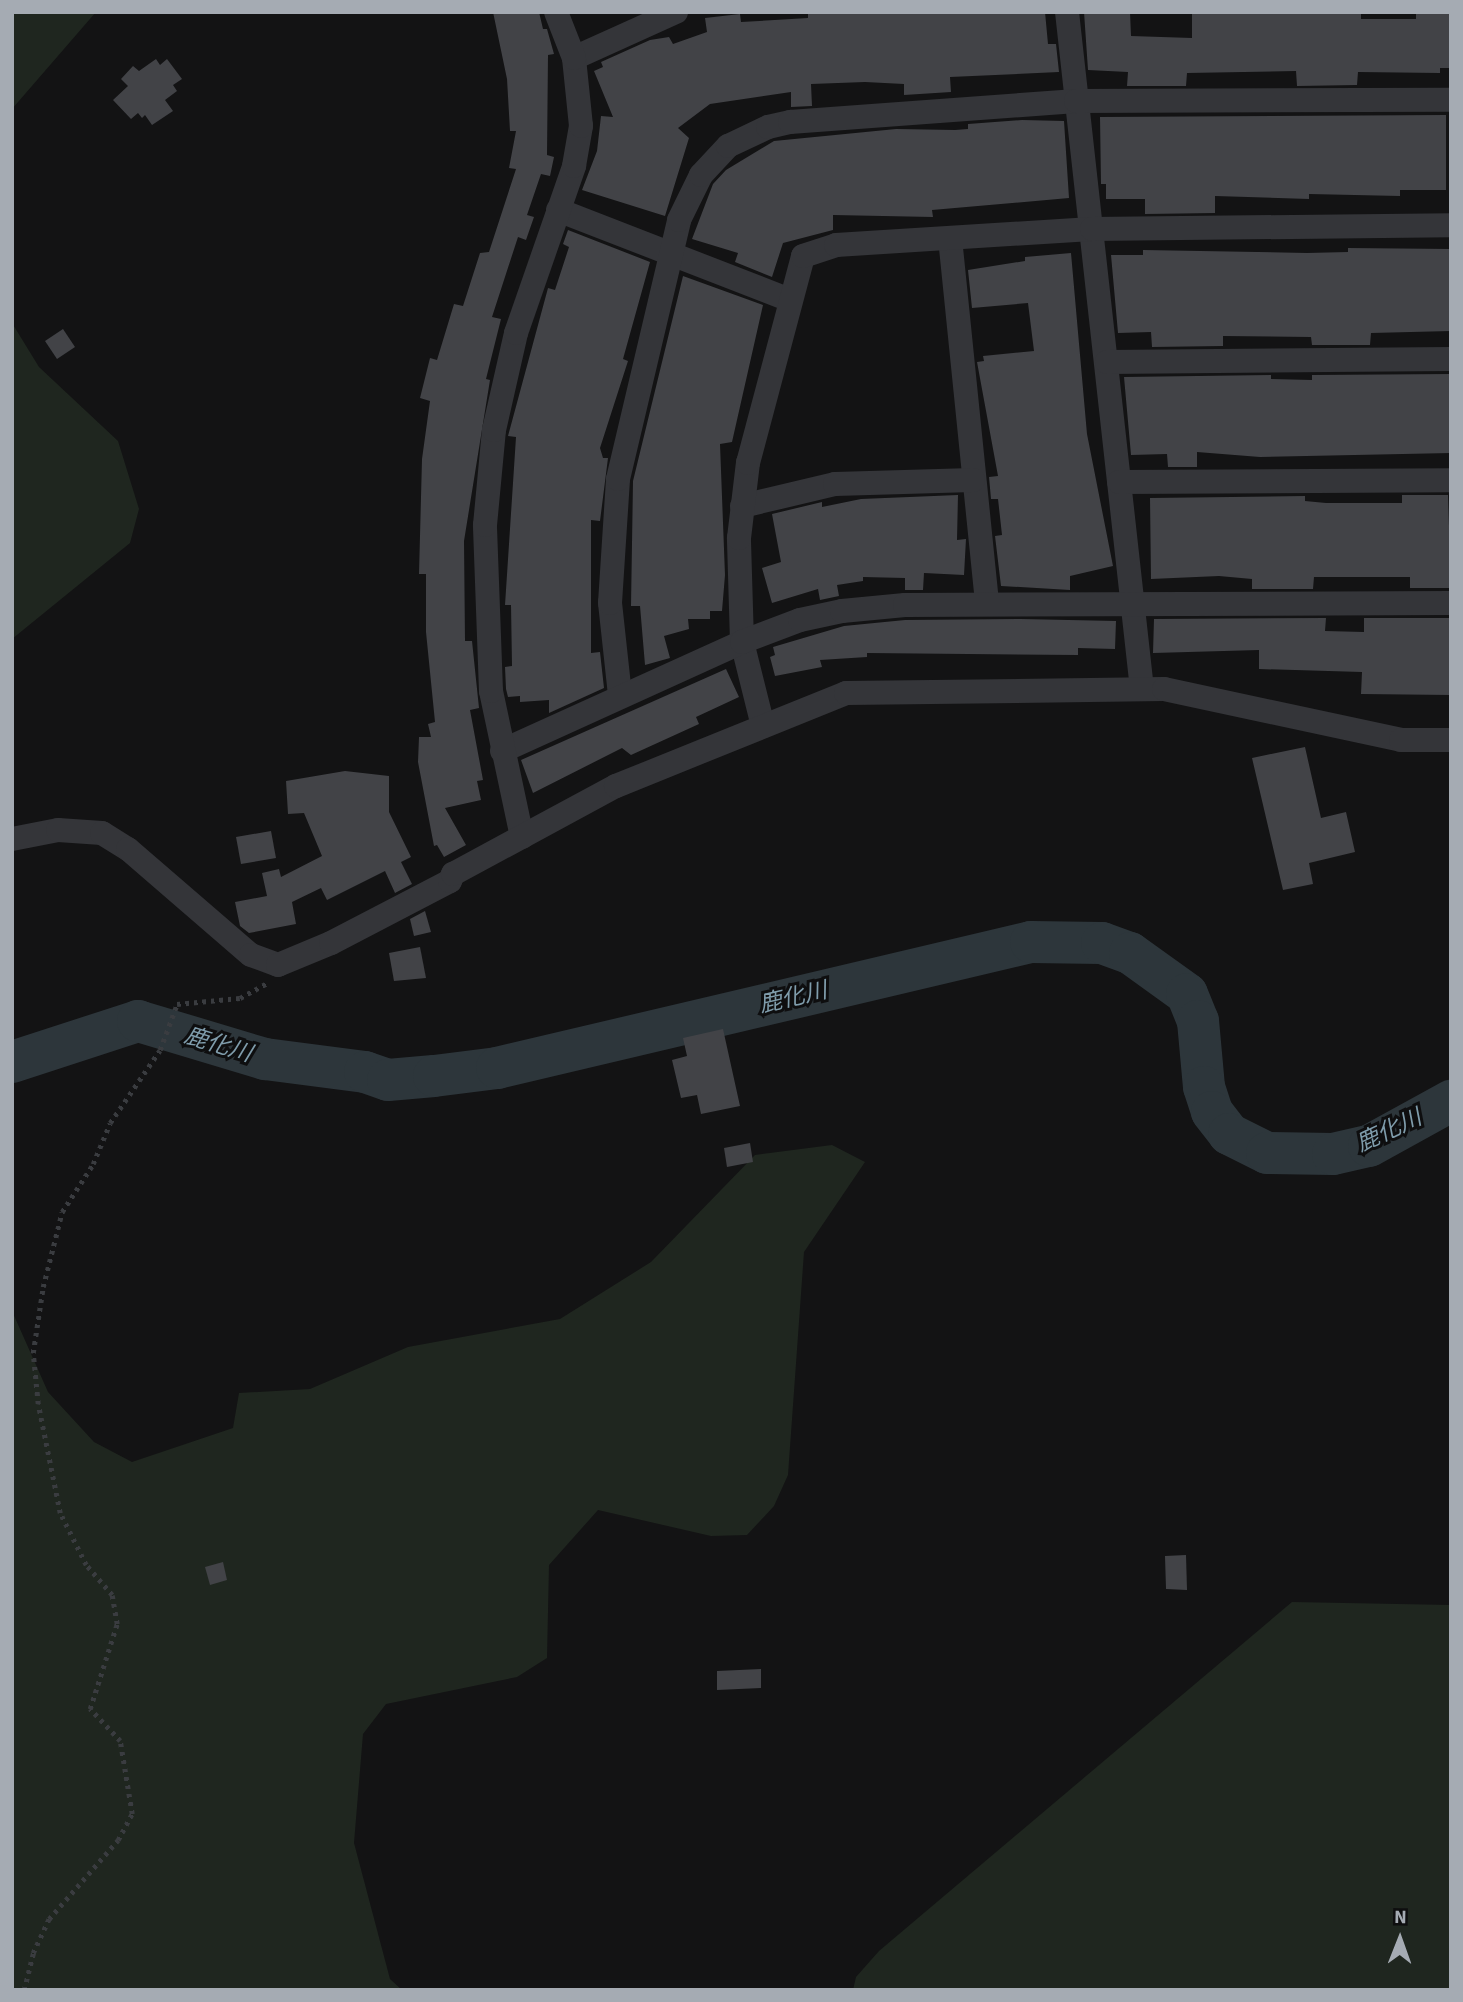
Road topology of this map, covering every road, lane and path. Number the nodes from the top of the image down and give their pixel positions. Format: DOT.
graph roads {
  1 [pos="556,12"];
  2 [pos="676,12"];
  3 [pos="1067,12"];
  4 [pos="574,58"];
  5 [pos="1451,100"];
  6 [pos="1076,101"];
  7 [pos="558,210"];
  8 [pos="1451,225"];
  9 [pos="1093,229"];
  10 [pos="950,238"];
  11 [pos="670,254"];
  12 [pos="788,299"];
  13 [pos="1451,359"];
  14 [pos="1107,362"];
  15 [pos="973,480"];
  16 [pos="1451,480"];
  17 [pos="1119,482"];
  18 [pos="741,506"];
  19 [pos="1451,603"];
  20 [pos="987,604"];
  21 [pos="1131,604"];
  22 [pos="742,642"];
  23 [pos="1142,689"];
  24 [pos="620,695"];
  25 [pos="763,726"];
  26 [pos="1451,740"];
  27 [pos="502,751"];
  28 [pos="522,837"];
  29 [pos="12,839"];
  30 [pos="278,965"];
  31 [pos="24,1990"];
  1 -- 4 [label="street"];
  2 -- 4 [label="street"];
  3 -- 6 [label="street"];
  4 -- 7 [label="street"];
  5 -- 6 [label="street"];
  6 -- 9 [label="street"];
  6 -- 11 [label="street"];
  7 -- 11 [label="street"];
  7 -- 27 [label="street"];
  8 -- 9 [label="street"];
  9 -- 10 [label="street"];
  9 -- 14 [label="street"];
  10 -- 12 [label="street"];
  10 -- 15 [label="street"];
  11 -- 12 [label="street"];
  11 -- 24 [label="street"];
  12 -- 18 [label="street"];
  13 -- 14 [label="street"];
  14 -- 17 [label="street"];
  15 -- 18 [label="street"];
  15 -- 20 [label="street"];
  16 -- 17 [label="street"];
  17 -- 21 [label="street"];
  18 -- 22 [label="street"];
  19 -- 21 [label="street"];
  20 -- 21 [label="street"];
  20 -- 22 [label="street"];
  21 -- 23 [label="street"];
  22 -- 24 [label="street"];
  22 -- 25 [label="street"];
  23 -- 25 [label="street"];
  23 -- 26 [label="street"];
  24 -- 27 [label="street"];
  25 -- 28 [label="street"];
  27 -- 28 [label="street"];
  28 -- 30 [label="street"];
  29 -- 30 [label="street"];
  30 -- 31 [label="path"];
}
